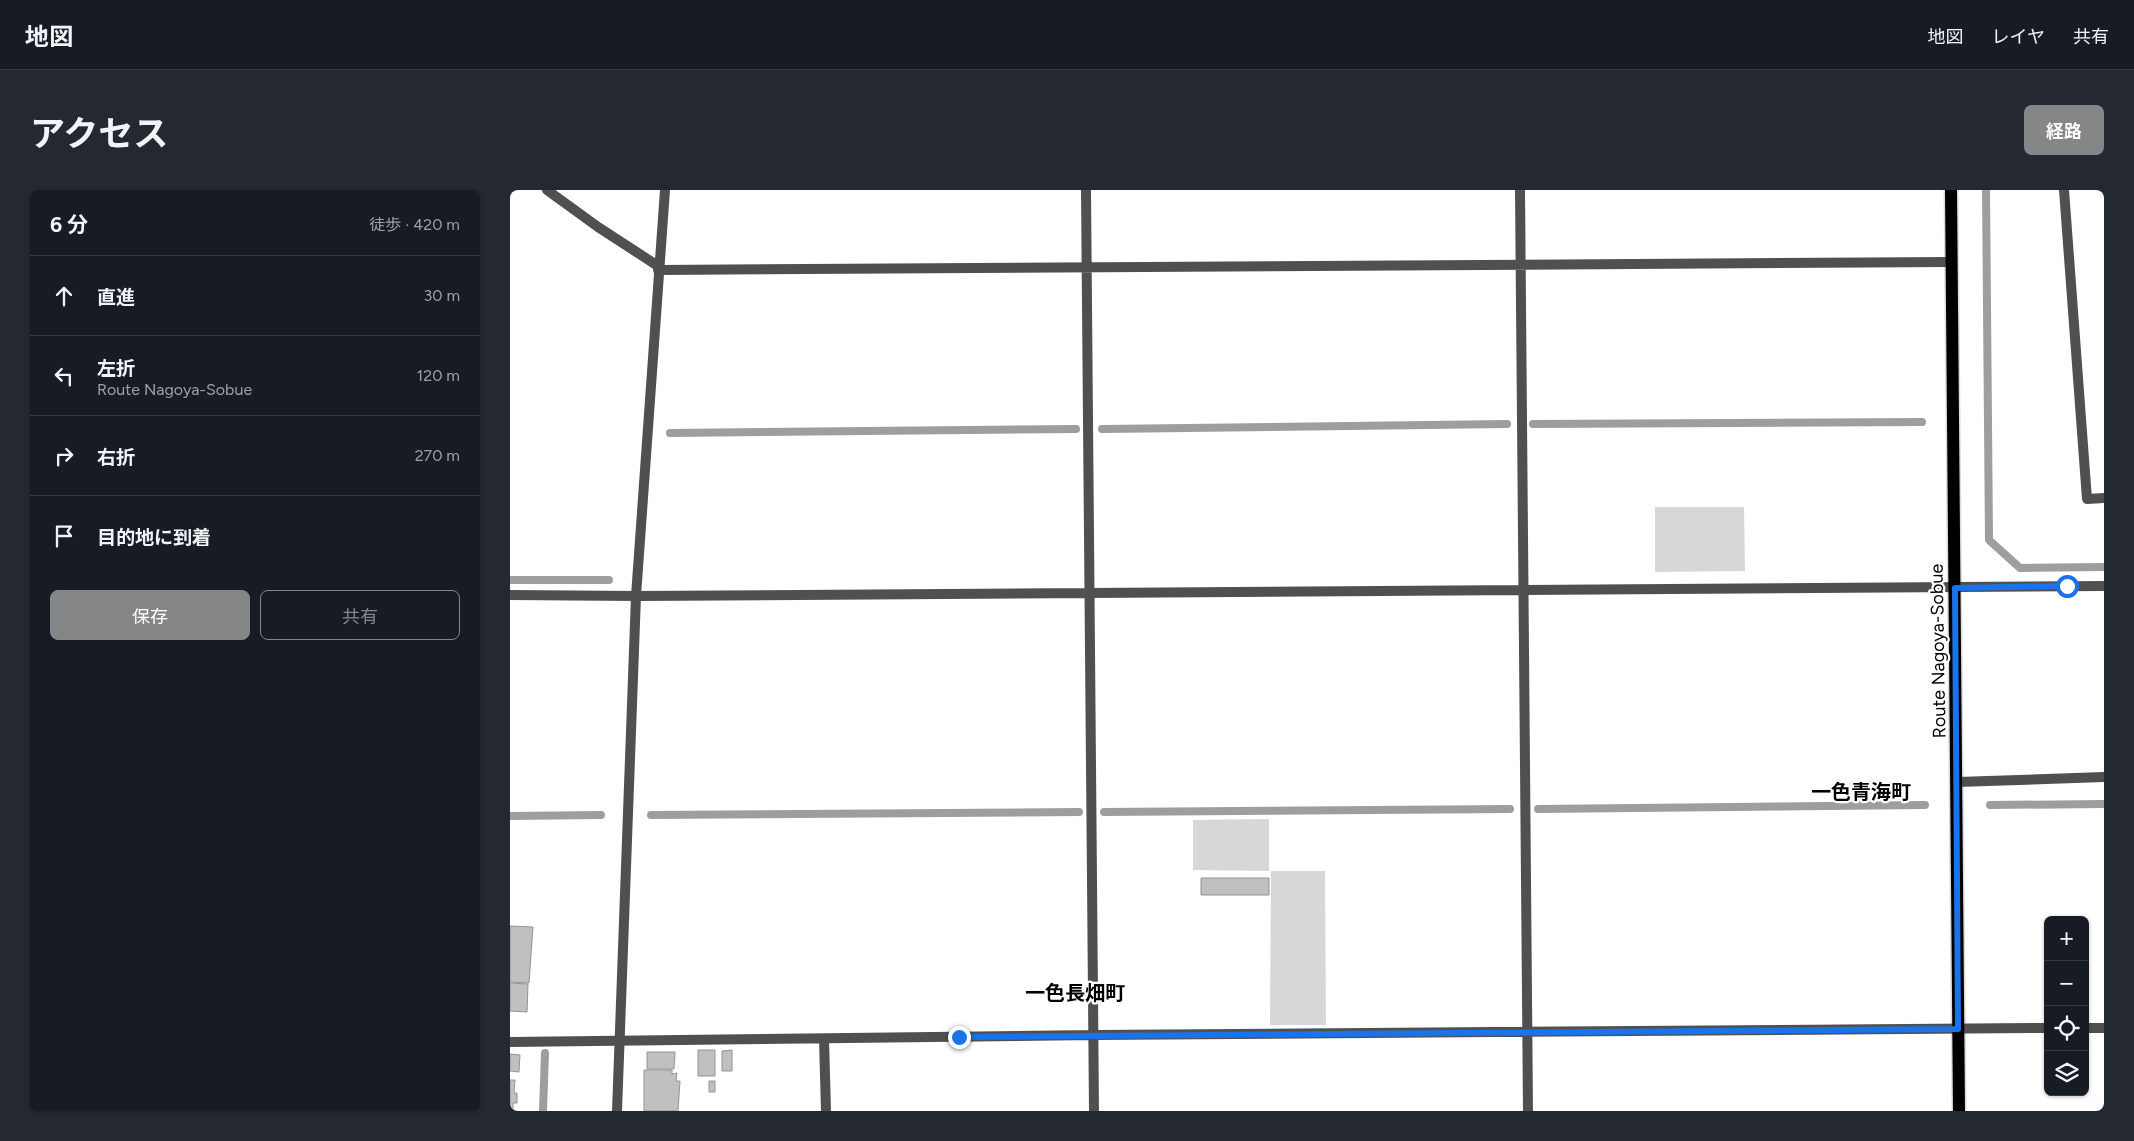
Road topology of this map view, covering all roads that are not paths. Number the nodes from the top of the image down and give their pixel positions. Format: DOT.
graph roads {
  1 [pos="547,190"];
  2 [pos="665,190"];
  3 [pos="1086,190"];
  4 [pos="1520,190"];
  5 [pos="1951,190"];
  6 [pos="2064,190"];
  7 [pos="1952,262"];
  8 [pos="1520,264"];
  9 [pos="1087,267"];
  10 [pos="658,268"];
  11 [pos="2104,498"];
  12 [pos="2104,586"];
  13 [pos="1955,588"];
  14 [pos="1523,591"];
  15 [pos="1090,593"];
  16 [pos="510,594"];
  17 [pos="636,596"];
  18 [pos="2104,777"];
  19 [pos="1957,782"];
  20 [pos="2044,1028"];
  21 [pos="2089,1028"];
  22 [pos="2104,1028"];
  23 [pos="1958,1029"];
  24 [pos="1527,1032"];
  25 [pos="1093,1035"];
  26 [pos="824,1039"];
  27 [pos="510,1042"];
  28 [pos="619,1042"];
  29 [pos="617,1111"];
  30 [pos="826,1111"];
  31 [pos="1094,1111"];
  32 [pos="1528,1111"];
  33 [pos="1959,1111"];
  1 -- 10 [label="street"];
  2 -- 10 [label="street"];
  3 -- 9 [label="street"];
  4 -- 8 [label="street"];
  5 -- 7 [label="main road, Route Nagoya-Sobue"];
  6 -- 11 [label="street"];
  7 -- 8 [label="street"];
  7 -- 13 [label="main road, Route Nagoya-Sobue"];
  8 -- 9 [label="street"];
  8 -- 14 [label="street"];
  9 -- 10 [label="street"];
  9 -- 15 [label="street"];
  10 -- 17 [label="street"];
  12 -- 13 [label="street"];
  13 -- 14 [label="street"];
  13 -- 19 [label="main road, Route Nagoya-Sobue"];
  14 -- 15 [label="street"];
  14 -- 24 [label="street"];
  15 -- 17 [label="street"];
  15 -- 25 [label="street"];
  16 -- 17 [label="street"];
  17 -- 28 [label="street"];
  18 -- 19 [label="street"];
  19 -- 23 [label="main road, Route Nagoya-Sobue"];
  20 -- 23 [label="street"];
  21 -- 22 [label="street"];
  23 -- 24 [label="street"];
  23 -- 33 [label="main road, Route Nagoya-Sobue"];
  24 -- 25 [label="street"];
  24 -- 32 [label="street"];
  25 -- 26 [label="street"];
  25 -- 31 [label="street"];
  26 -- 28 [label="street"];
  26 -- 30 [label="street"];
  27 -- 28 [label="street"];
  28 -- 29 [label="street"];
}
